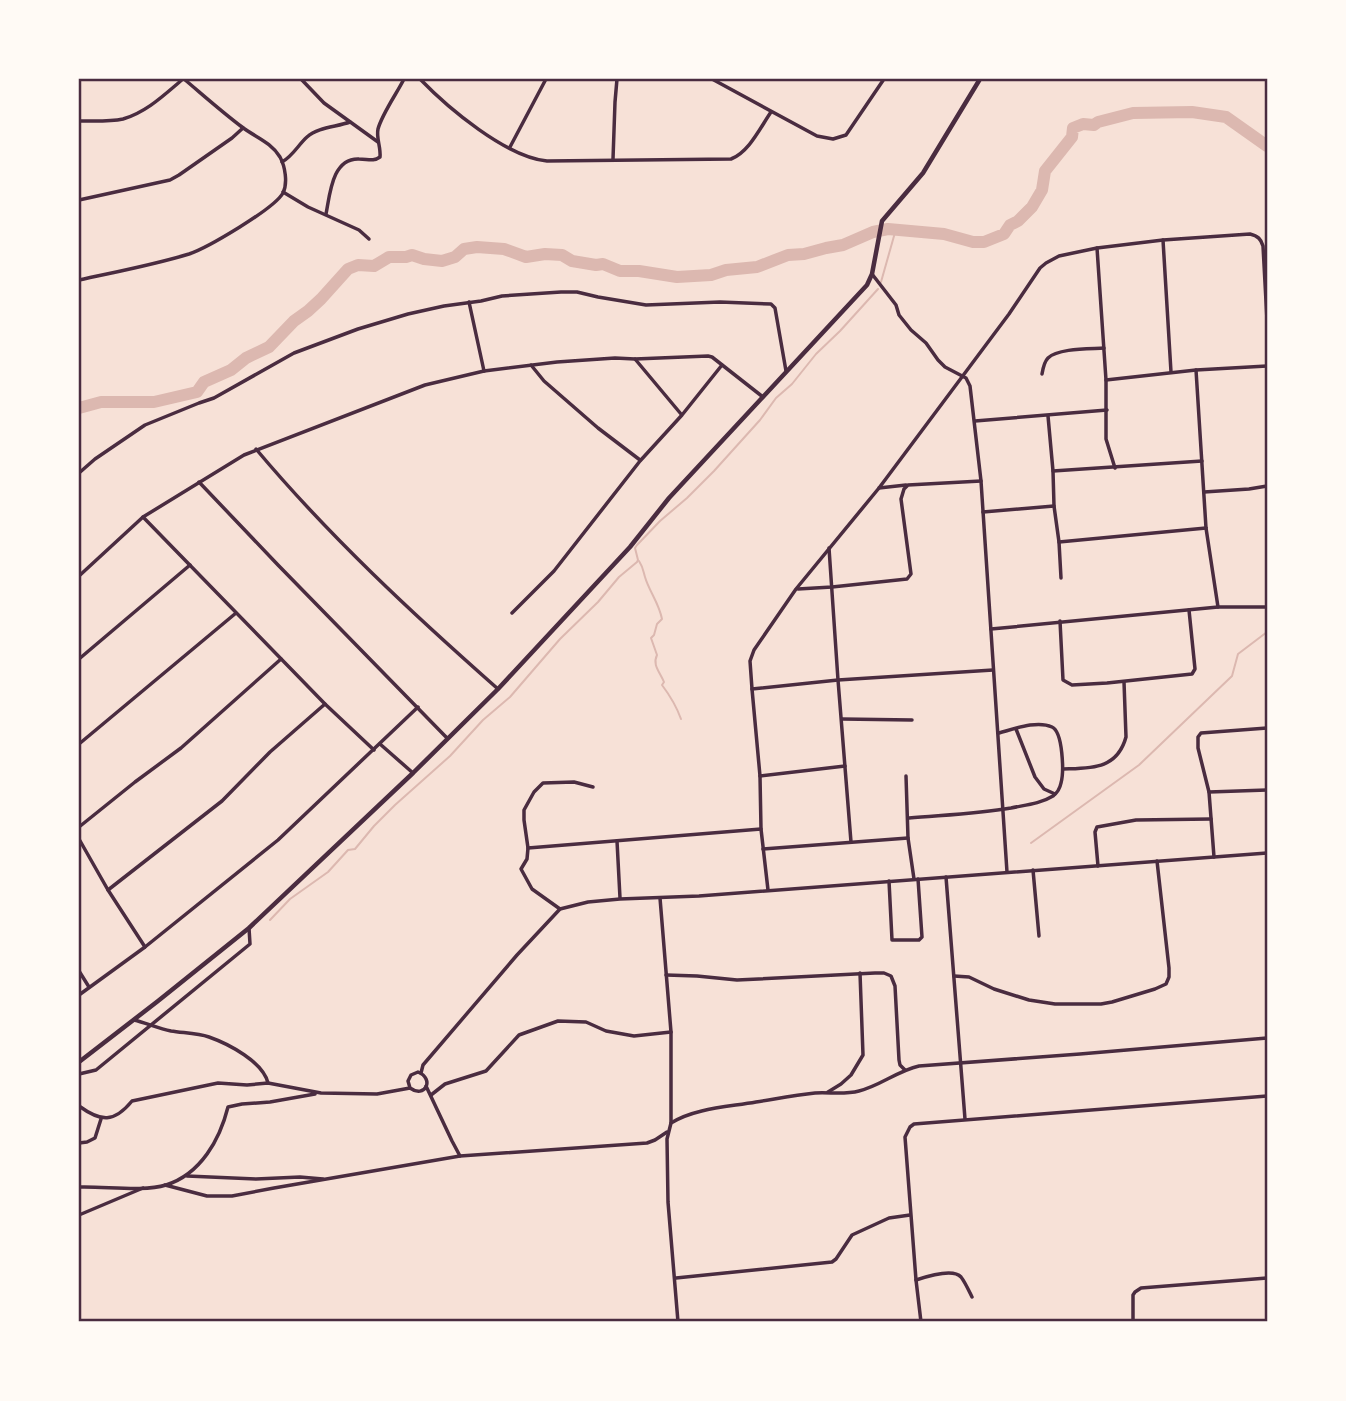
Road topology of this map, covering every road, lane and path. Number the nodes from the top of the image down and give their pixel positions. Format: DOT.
graph roads {
  1 [pos="184,79"];
  2 [pos="301,79"];
  3 [pos="404,79"];
  4 [pos="420,79"];
  5 [pos="546,79"];
  6 [pos="617,79"];
  7 [pos="712,79"];
  8 [pos="884,79"];
  9 [pos="980,79"];
  10 [pos="771,112"];
  11 [pos="79,121"];
  12 [pos="351,121"];
  13 [pos="243,128"];
  14 [pos="380,144"];
  15 [pos="510,147"];
  16 [pos="613,159"];
  17 [pos="282,162"];
  18 [pos="283,192"];
  19 [pos="79,201"];
  20 [pos="326,215"];
  21 [pos="369,239"];
  22 [pos="1163,240"];
  23 [pos="1097,248"];
  24 [pos="872,274"];
  25 [pos="79,280"];
  26 [pos="469,302"];
  27 [pos="1267,320"];
  28 [pos="1104,348"];
  29 [pos="635,359"];
  30 [pos="531,365"];
  31 [pos="722,365"];
  32 [pos="1267,366"];
  33 [pos="1196,370"];
  34 [pos="786,371"];
  35 [pos="484,372"];
  36 [pos="1171,372"];
  37 [pos="1042,374"];
  38 [pos="962,375"];
  39 [pos="1106,380"];
  40 [pos="763,397"];
  41 [pos="1107,410"];
  42 [pos="682,415"];
  43 [pos="1048,416"];
  44 [pos="975,421"];
  45 [pos="256,449"];
  46 [pos="640,461"];
  47 [pos="1202,461"];
  48 [pos="1115,468"];
  49 [pos="1053,471"];
  50 [pos="79,472"];
  51 [pos="981,481"];
  52 [pos="199,482"];
  53 [pos="908,485"];
  54 [pos="1267,486"];
  55 [pos="879,488"];
  56 [pos="1204,492"];
  57 [pos="1054,506"];
  58 [pos="983,512"];
  59 [pos="143,517"];
  60 [pos="1206,528"];
  61 [pos="1059,542"];
  62 [pos="830,548"];
  63 [pos="190,565"];
  64 [pos="79,576"];
  65 [pos="1061,578"];
  66 [pos="832,587"];
  67 [pos="796,589"];
  68 [pos="1218,607"];
  69 [pos="1267,607"];
  70 [pos="1189,610"];
  71 [pos="236,613"];
  72 [pos="512,613"];
  73 [pos="1060,621"];
  74 [pos="992,629"];
  75 [pos="79,659"];
  76 [pos="281,659"];
  77 [pos="993,670"];
  78 [pos="838,680"];
  79 [pos="1124,682"];
  80 [pos="498,689"];
  81 [pos="752,689"];
  82 [pos="325,704"];
  83 [pos="418,707"];
  84 [pos="842,719"];
  85 [pos="912,720"];
  86 [pos="1267,727"];
  87 [pos="1016,729"];
  88 [pos="999,733"];
  89 [pos="447,738"];
  90 [pos="79,744"];
  91 [pos="380,744"];
  92 [pos="374,750"];
  93 [pos="845,766"];
  94 [pos="1063,769"];
  95 [pos="413,773"];
  96 [pos="760,776"];
  97 [pos="906,776"];
  98 [pos="593,786"];
  99 [pos="1267,790"];
  100 [pos="1209,792"];
  101 [pos="1055,795"];
  102 [pos="1003,809"];
  103 [pos="909,818"];
  104 [pos="1211,819"];
  105 [pos="79,827"];
  106 [pos="761,829"];
  107 [pos="908,838"];
  108 [pos="79,839"];
  109 [pos="617,841"];
  110 [pos="852,842"];
  111 [pos="528,848"];
  112 [pos="763,849"];
  113 [pos="1267,853"];
  114 [pos="1214,857"];
  115 [pos="1157,861"];
  116 [pos="1098,866"];
  117 [pos="1032,870"];
  118 [pos="1007,872"];
  119 [pos="946,877"];
  120 [pos="916,879"];
  121 [pos="889,881"];
  122 [pos="108,890"];
  123 [pos="768,890"];
  124 [pos="660,898"];
  125 [pos="620,899"];
  126 [pos="560,909"];
  127 [pos="249,928"];
  128 [pos="1039,936"];
  129 [pos="145,947"];
  130 [pos="79,971"];
  131 [pos="860,972"];
  132 [pos="666,975"];
  133 [pos="954,976"];
  134 [pos="89,987"];
  135 [pos="79,995"];
  136 [pos="134,1020"];
  137 [pos="152,1025"];
  138 [pos="671,1032"];
  139 [pos="1267,1038"];
  140 [pos="79,1062"];
  141 [pos="961,1064"];
  142 [pos="905,1070"];
  143 [pos="421,1073"];
  144 [pos="79,1074"];
  145 [pos="268,1083"];
  146 [pos="426,1086"];
  147 [pos="410,1088"];
  148 [pos="321,1093"];
  149 [pos="827,1093"];
  150 [pos="431,1095"];
  151 [pos="1267,1096"];
  152 [pos="79,1106"];
  153 [pos="101,1119"];
  154 [pos="965,1119"];
  155 [pos="671,1123"];
  156 [pos="668,1131"];
  157 [pos="79,1143"];
  158 [pos="460,1156"];
  159 [pos="186,1176"];
  160 [pos="328,1180"];
  161 [pos="165,1185"];
  162 [pos="79,1188"];
  163 [pos="145,1188"];
  164 [pos="79,1214"];
  165 [pos="910,1215"];
  166 [pos="675,1278"];
  167 [pos="1267,1278"];
  168 [pos="916,1280"];
  169 [pos="972,1297"];
  170 [pos="678,1322"];
  171 [pos="920,1322"];
  172 [pos="1133,1322"];
  1 -- 11 [label="street"];
  1 -- 13 [label="street"];
  2 -- 12 [label="street"];
  3 -- 14 [label="street"];
  4 -- 15 [label="street"];
  5 -- 15 [label="street"];
  6 -- 16 [label="street"];
  7 -- 10 [label="street"];
  8 -- 10 [label="street"];
  9 -- 24 [label="street"];
  10 -- 16 [label="street"];
  12 -- 14 [label="street"];
  12 -- 17 [label="street"];
  13 -- 17 [label="street"];
  13 -- 19 [label="street"];
  14 -- 20 [label="street"];
  15 -- 16 [label="street"];
  17 -- 18 [label="street"];
  18 -- 20 [label="street"];
  18 -- 25 [label="street"];
  20 -- 21 [label="street"];
  22 -- 23 [label="street"];
  22 -- 27 [label="street"];
  22 -- 36 [label="street"];
  23 -- 28 [label="street"];
  23 -- 38 [label="street"];
  24 -- 34 [label="street"];
  24 -- 38 [label="street"];
  26 -- 34 [label="street"];
  26 -- 35 [label="street"];
  26 -- 50 [label="street"];
  28 -- 37 [label="street"];
  28 -- 39 [label="street"];
  29 -- 30 [label="street"];
  29 -- 31 [label="street"];
  29 -- 42 [label="street"];
  30 -- 35 [label="street"];
  30 -- 46 [label="street"];
  31 -- 40 [label="street"];
  31 -- 42 [label="street"];
  32 -- 33 [label="street"];
  33 -- 36 [label="street"];
  33 -- 47 [label="street"];
  34 -- 40 [label="street"];
  35 -- 45 [label="street"];
  36 -- 39 [label="street"];
  38 -- 44 [label="street"];
  38 -- 55 [label="street"];
  39 -- 41 [label="street"];
  40 -- 80 [label="street"];
  41 -- 43 [label="street"];
  41 -- 48 [label="street"];
  42 -- 46 [label="street"];
  43 -- 44 [label="street"];
  43 -- 49 [label="street"];
  44 -- 51 [label="street"];
  45 -- 52 [label="street"];
  45 -- 80 [label="street"];
  46 -- 72 [label="street"];
  47 -- 48 [label="street"];
  47 -- 56 [label="street"];
  48 -- 49 [label="street"];
  49 -- 57 [label="street"];
  51 -- 53 [label="street"];
  51 -- 58 [label="street"];
  52 -- 59 [label="street"];
  52 -- 83 [label="street"];
  53 -- 55 [label="street"];
  53 -- 66 [label="street"];
  54 -- 56 [label="street"];
  55 -- 62 [label="street"];
  56 -- 60 [label="street"];
  57 -- 58 [label="street"];
  57 -- 61 [label="street"];
  58 -- 74 [label="street"];
  59 -- 63 [label="street"];
  59 -- 64 [label="street"];
  60 -- 61 [label="street"];
  60 -- 68 [label="street"];
  61 -- 65 [label="street"];
  62 -- 66 [label="street"];
  62 -- 67 [label="street"];
  63 -- 71 [label="street"];
  63 -- 75 [label="street"];
  66 -- 67 [label="street"];
  66 -- 78 [label="street"];
  67 -- 81 [label="street"];
  68 -- 69 [label="street"];
  68 -- 70 [label="street"];
  70 -- 73 [label="street"];
  70 -- 79 [label="street"];
  71 -- 76 [label="street"];
  71 -- 90 [label="street"];
  73 -- 74 [label="street"];
  73 -- 79 [label="street"];
  74 -- 77 [label="street"];
  76 -- 82 [label="street"];
  76 -- 105 [label="street"];
  77 -- 78 [label="street"];
  77 -- 88 [label="street"];
  78 -- 81 [label="street"];
  78 -- 84 [label="street"];
  79 -- 94 [label="street"];
  80 -- 89 [label="street"];
  81 -- 96 [label="street"];
  82 -- 92 [label="street"];
  82 -- 122 [label="street"];
  83 -- 89 [label="street"];
  83 -- 91 [label="street"];
  84 -- 85 [label="street"];
  84 -- 93 [label="street"];
  86 -- 100 [label="street"];
  87 -- 88 [label="street"];
  87 -- 94 [label="street"];
  87 -- 101 [label="street"];
  88 -- 102 [label="street"];
  89 -- 95 [label="street"];
  91 -- 92 [label="street"];
  91 -- 95 [label="street"];
  92 -- 129 [label="street"];
  93 -- 96 [label="street"];
  93 -- 110 [label="street"];
  94 -- 101 [label="street"];
  95 -- 127 [label="street"];
  96 -- 106 [label="street"];
  97 -- 103 [label="street"];
  98 -- 111 [label="street"];
  99 -- 100 [label="street"];
  100 -- 104 [label="street"];
  101 -- 102 [label="street"];
  102 -- 103 [label="street"];
  102 -- 118 [label="street"];
  103 -- 107 [label="street"];
  104 -- 114 [label="street"];
  104 -- 116 [label="street"];
  106 -- 109 [label="street"];
  106 -- 112 [label="street"];
  107 -- 110 [label="street"];
  107 -- 120 [label="street"];
  108 -- 122 [label="street"];
  109 -- 111 [label="street"];
  109 -- 125 [label="street"];
  110 -- 112 [label="street"];
  111 -- 126 [label="street"];
  112 -- 123 [label="street"];
  113 -- 114 [label="street"];
  114 -- 115 [label="street"];
  115 -- 116 [label="street"];
  115 -- 133 [label="street"];
  116 -- 117 [label="street"];
  117 -- 118 [label="street"];
  117 -- 128 [label="street"];
  118 -- 119 [label="street"];
  119 -- 120 [label="street"];
  119 -- 133 [label="street"];
  120 -- 121 [label="street"];
  120 -- 121 [label="street"];
  121 -- 123 [label="street"];
  122 -- 129 [label="street"];
  123 -- 124 [label="street"];
  124 -- 125 [label="street"];
  124 -- 132 [label="street"];
  125 -- 126 [label="street"];
  126 -- 143 [label="street"];
  127 -- 136 [label="street"];
  127 -- 137 [label="street"];
  129 -- 134 [label="street"];
  130 -- 134 [label="street"];
  131 -- 132 [label="street"];
  131 -- 142 [label="street"];
  131 -- 149 [label="street"];
  132 -- 138 [label="street"];
  133 -- 141 [label="street"];
  134 -- 135 [label="street"];
  136 -- 137 [label="street"];
  136 -- 140 [label="street"];
  137 -- 144 [label="street"];
  137 -- 145 [label="street"];
  138 -- 150 [label="street"];
  138 -- 155 [label="street"];
  139 -- 141 [label="street"];
  141 -- 142 [label="street"];
  141 -- 154 [label="street"];
  142 -- 149 [label="street"];
  143 -- 146 [label="street"];
  143 -- 147 [label="street"];
  145 -- 148 [label="street"];
  145 -- 153 [label="street"];
  146 -- 147 [label="street"];
  146 -- 150 [label="street"];
  147 -- 148 [label="street"];
  148 -- 159 [label="street"];
  149 -- 155 [label="street"];
  150 -- 158 [label="street"];
  151 -- 154 [label="street"];
  152 -- 153 [label="street"];
  153 -- 157 [label="street"];
  154 -- 165 [label="street"];
  155 -- 156 [label="street"];
  156 -- 158 [label="street"];
  156 -- 166 [label="street"];
  158 -- 160 [label="street"];
  159 -- 160 [label="street"];
  159 -- 161 [label="street"];
  160 -- 161 [label="street"];
  161 -- 163 [label="street"];
  162 -- 163 [label="street"];
  163 -- 164 [label="street"];
  165 -- 166 [label="street"];
  165 -- 168 [label="street"];
  166 -- 170 [label="street"];
  167 -- 172 [label="street"];
  168 -- 169 [label="street"];
  168 -- 171 [label="street"];
}
